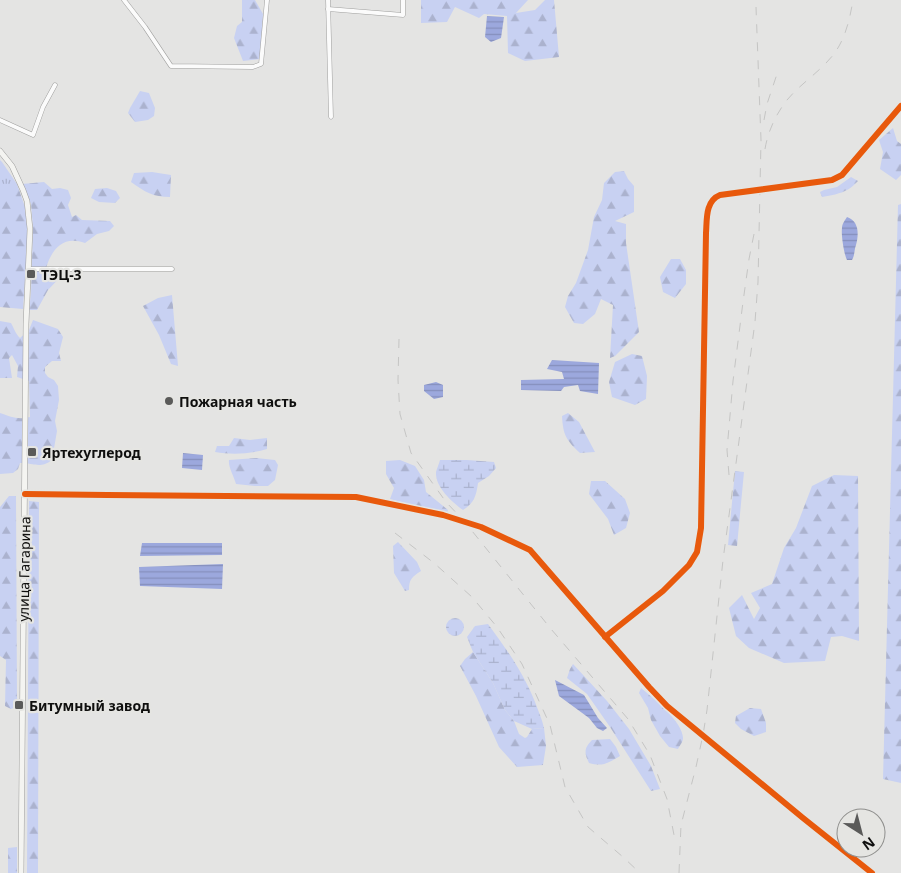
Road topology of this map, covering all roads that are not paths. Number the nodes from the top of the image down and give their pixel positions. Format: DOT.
graph roads {
  1 [pos="124,0"];
  2 [pos="267,0"];
  3 [pos="328,0"];
  4 [pos="403,0"];
  5 [pos="328,9"];
  6 [pos="55,85"];
  7 [pos="901,106"];
  8 [pos="331,117"];
  9 [pos="0,120"];
  10 [pos="0,151"];
  11 [pos="28,269"];
  12 [pos="172,269"];
  13 [pos="25,494"];
  14 [pos="605,637"];
  15 [pos="21,873"];
  16 [pos="872,873"];
  1 -- 2 [label="street"];
  3 -- 5 [label="street"];
  4 -- 5 [label="street"];
  5 -- 8 [label="street"];
  6 -- 9 [label="street"];
  7 -- 14 [label="street"];
  10 -- 11 [label="main road, улица Гагарина"];
  11 -- 12 [label="street"];
  11 -- 13 [label="main road, улица Гагарина"];
  13 -- 14 [label="street"];
  13 -- 15 [label="main road, улица Гагарина"];
  14 -- 16 [label="street"];
}
